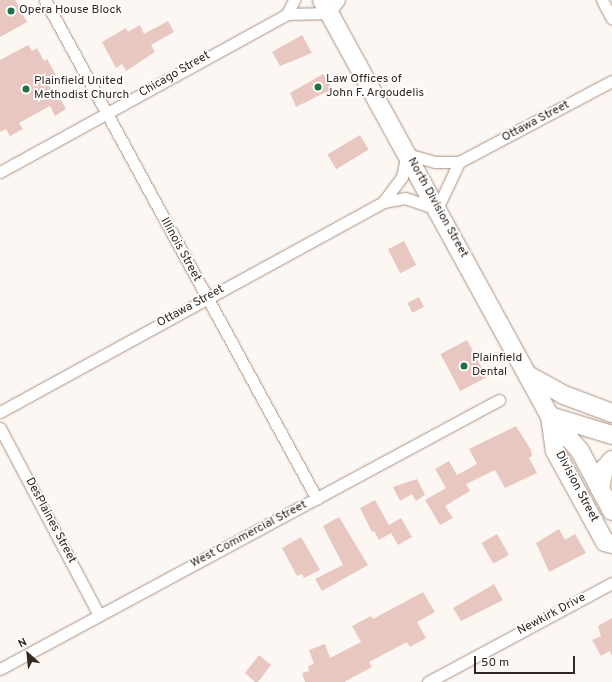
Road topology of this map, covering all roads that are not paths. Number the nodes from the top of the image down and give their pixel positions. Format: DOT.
graph roads {
  1 [pos="45,0"];
  2 [pos="294,0"];
  3 [pos="602,0"];
  4 [pos="330,4"];
  5 [pos="287,14"];
  6 [pos="612,19"];
  7 [pos="612,81"];
  8 [pos="106,114"];
  9 [pos="407,154"];
  10 [pos="459,162"];
  11 [pos="0,172"];
  12 [pos="383,202"];
  13 [pos="437,209"];
  14 [pos="207,299"];
  15 [pos="528,375"];
  16 [pos="498,400"];
  17 [pos="0,412"];
  18 [pos="612,413"];
  19 [pos="550,416"];
  20 [pos="0,428"];
  21 [pos="612,435"];
  22 [pos="612,460"];
  23 [pos="600,489"];
  24 [pos="317,499"];
  25 [pos="612,511"];
  26 [pos="612,544"];
  27 [pos="612,583"];
  28 [pos="99,615"];
  29 [pos="0,669"];
  30 [pos="428,682"];
  1 -- 8 [label="street, Illinois Street"];
  2 -- 5 [label="street"];
  3 -- 6 [label="street"];
  4 -- 5 [label="street, Chicago Street"];
  4 -- 9 [label="main road, North Division Street"];
  5 -- 8 [label="street, Chicago Street"];
  7 -- 10 [label="street, Ottawa Street"];
  8 -- 11 [label="street, Chicago Street"];
  8 -- 14 [label="street, Illinois Street"];
  9 -- 10 [label="street, Ottawa Street"];
  9 -- 12 [label="street, Ottawa Street"];
  9 -- 13 [label="main road, North Division Street"];
  10 -- 13 [label="street"];
  12 -- 13 [label="street, Ottawa Street"];
  12 -- 14 [label="street, Ottawa Street"];
  13 -- 15 [label="main road, North Division Street"];
  14 -- 17 [label="street, Ottawa Street"];
  14 -- 24 [label="street, Illinois Street"];
  15 -- 18 [label="main road"];
  15 -- 19 [label="main road, North Division Street"];
  16 -- 24 [label="street, West Commercial Street"];
  19 -- 21 [label="main road"];
  19 -- 23 [label="main road, Division Street"];
  19 -- 26 [label="main road, Division Street"];
  20 -- 28 [label="street, DesPlaines Street"];
  22 -- 23 [label="main road"];
  23 -- 25 [label="main road, Division Street"];
  24 -- 28 [label="street, West Commercial Street"];
  27 -- 30 [label="street, Newkirk Drive"];
  28 -- 29 [label="street, West Commercial Street"];
}
